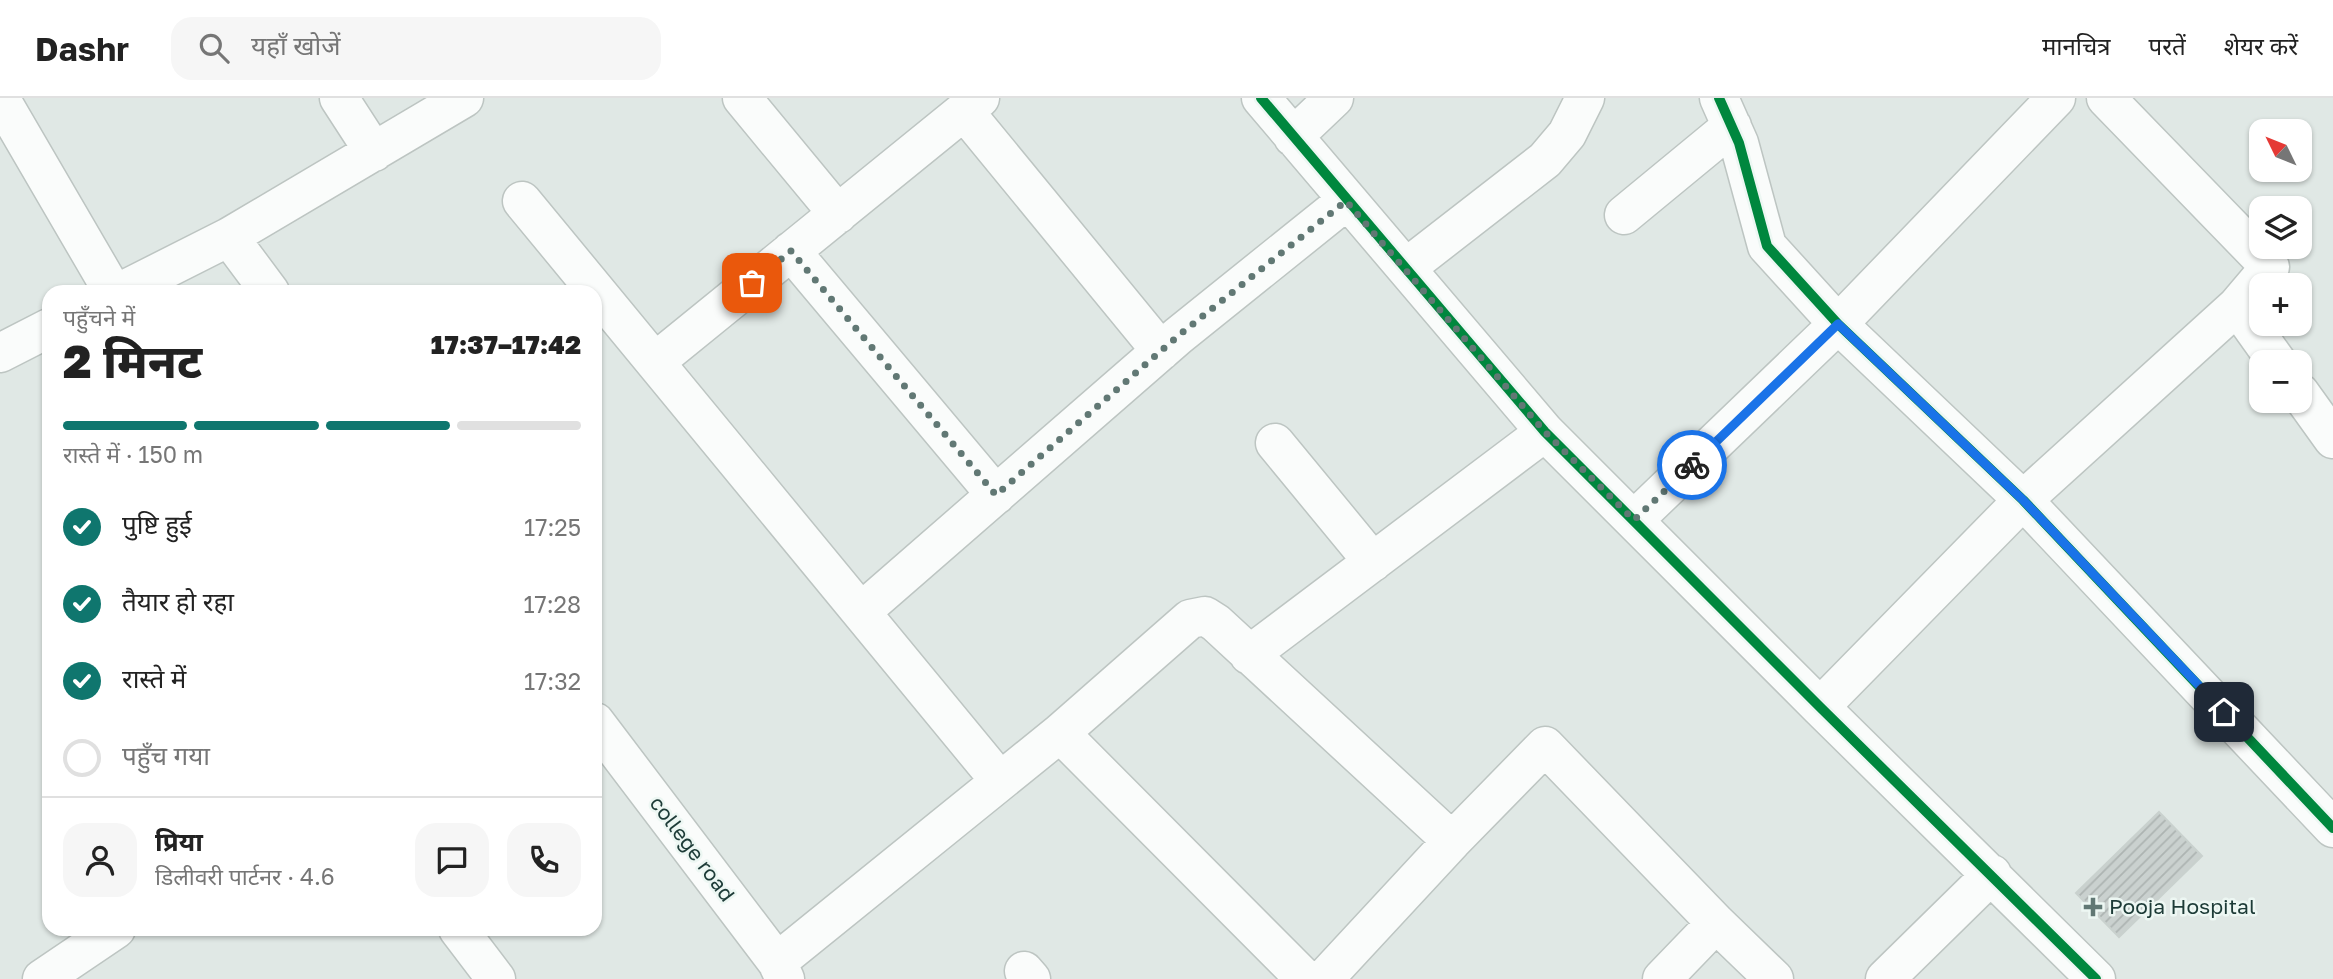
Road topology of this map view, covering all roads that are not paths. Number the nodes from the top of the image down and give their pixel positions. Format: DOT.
graph roads {
  1 [pos="0,98"];
  2 [pos="339,98"];
  3 [pos="464,98"];
  4 [pos="742,98"];
  5 [pos="1261,98"];
  6 [pos="1334,98"];
  7 [pos="1585,98"];
  8 [pos="2056,98"];
  9 [pos="2106,98"];
  10 [pos="972,105"];
  11 [pos="1725,112"];
  12 [pos="1293,137"];
  13 [pos="374,152"];
  14 [pos="522,201"];
  15 [pos="1346,201"];
  16 [pos="838,214"];
  17 [pos="1624,215"];
  18 [pos="229,237"];
  19 [pos="791,251"];
  20 [pos="1406,268"];
  21 [pos="109,285"];
  22 [pos="134,285"];
  23 [pos="265,285"];
  24 [pos="591,285"];
  25 [pos="602,298"];
  26 [pos="2237,306"];
  27 [pos="1838,324"];
  28 [pos="42,332"];
  29 [pos="2268,350"];
  30 [pos="1161,351"];
  31 [pos="0,354"];
  32 [pos="655,362"];
  33 [pos="2312,410"];
  34 [pos="1545,432"];
  35 [pos="2333,439"];
  36 [pos="1275,443"];
  37 [pos="996,495"];
  38 [pos="2023,500"];
  39 [pos="1634,520"];
  40 [pos="1373,562"];
  41 [pos="861,612"];
  42 [pos="1250,655"];
  43 [pos="1820,707"];
  44 [pos="602,731"];
  45 [pos="1060,733"];
  46 [pos="1000,781"];
  47 [pos="2333,828"];
  48 [pos="1452,841"];
  49 [pos="1992,874"];
  50 [pos="1716,922"];
  51 [pos="106,936"];
  52 [pos="462,936"];
  53 [pos="781,971"];
  54 [pos="482,974"];
  55 [pos="42,979"];
  56 [pos="1305,979"];
  57 [pos="1324,979"];
  58 [pos="1662,979"];
  59 [pos="1774,979"];
  60 [pos="1885,979"];
  61 [pos="2096,979"];
  1 -- 21 [label="street"];
  2 -- 13 [label="street"];
  3 -- 13 [label="street"];
  4 -- 16 [label="street"];
  5 -- 12 [label="street"];
  6 -- 12 [label="street"];
  7 -- 20 [label="street"];
  8 -- 27 [label="street"];
  9 -- 26 [label="street"];
  10 -- 16 [label="street"];
  10 -- 30 [label="street"];
  11 -- 17 [label="street"];
  11 -- 27 [label="street"];
  12 -- 15 [label="street"];
  13 -- 18 [label="street"];
  14 -- 24 [label="street"];
  15 -- 20 [label="street"];
  15 -- 30 [label="street"];
  16 -- 19 [label="street"];
  18 -- 22 [label="street"];
  18 -- 23 [label="street"];
  19 -- 32 [label="street"];
  19 -- 37 [label="street"];
  20 -- 34 [label="street"];
  25 -- 32 [label="street"];
  26 -- 29 [label="street"];
  26 -- 38 [label="street"];
  27 -- 38 [label="street"];
  27 -- 39 [label="street"];
  28 -- 31 [label="street"];
  30 -- 37 [label="street"];
  32 -- 41 [label="street"];
  33 -- 35 [label="street"];
  34 -- 39 [label="street"];
  34 -- 40 [label="street"];
  36 -- 40 [label="street"];
  37 -- 41 [label="street"];
  38 -- 43 [label="street"];
  38 -- 47 [label="street"];
  39 -- 43 [label="street"];
  40 -- 42 [label="street"];
  41 -- 46 [label="street"];
  42 -- 45 [label="street"];
  42 -- 48 [label="street"];
  43 -- 49 [label="street"];
  44 -- 53 [label="street, college road"];
  45 -- 46 [label="street"];
  45 -- 56 [label="street"];
  46 -- 53 [label="street"];
  48 -- 50 [label="street"];
  48 -- 57 [label="street"];
  49 -- 60 [label="street"];
  49 -- 61 [label="street"];
  50 -- 58 [label="street"];
  50 -- 59 [label="street"];
  51 -- 55 [label="street"];
  52 -- 54 [label="street"];
}
